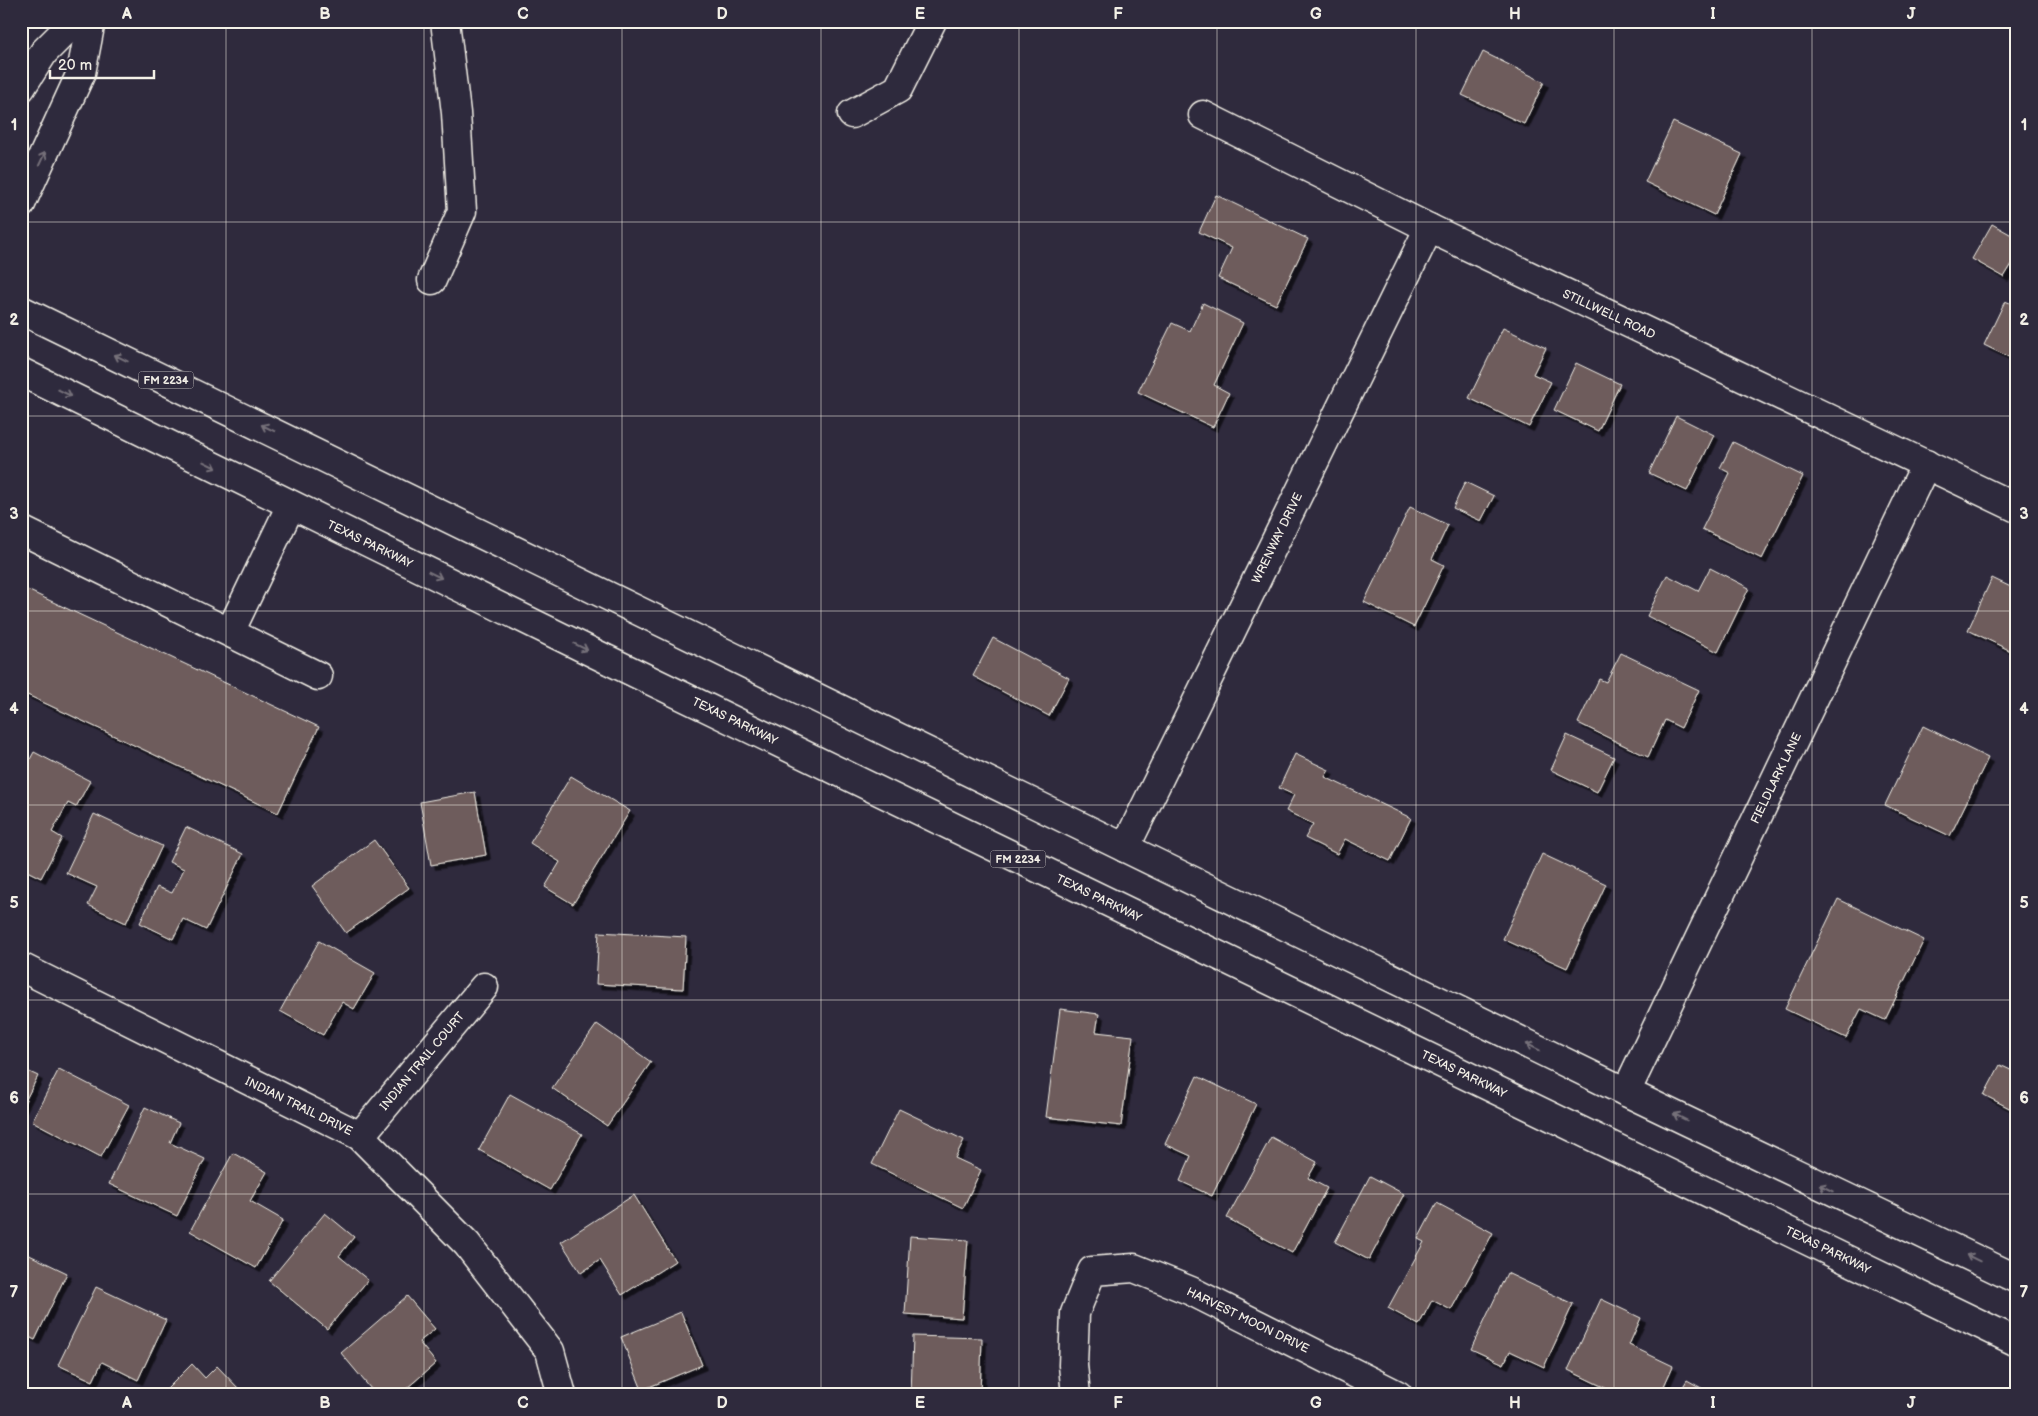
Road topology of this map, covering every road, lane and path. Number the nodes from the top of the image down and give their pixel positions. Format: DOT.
graph roads {
  1 [pos="75,21"];
  2 [pos="91,21"];
  3 [pos="445,21"];
  4 [pos="932,21"];
  5 [pos="21,88"];
  6 [pos="852,114"];
  7 [pos="1202,115"];
  8 [pos="21,204"];
  9 [pos="1429,228"];
  10 [pos="432,280"];
  11 [pos="21,310"];
  12 [pos="21,372"];
  13 [pos="1926,464"];
  14 [pos="291,505"];
  15 [pos="2017,508"];
  16 [pos="21,530"];
  17 [pos="230,632"];
  18 [pos="318,676"];
  19 [pos="1125,848"];
  20 [pos="21,967"];
  21 [pos="484,987"];
  22 [pos="1626,1092"];
  23 [pos="360,1136"];
  24 [pos="2017,1279"];
  25 [pos="2017,1342"];
  26 [pos="562,1395"];
  27 [pos="1076,1395"];
  28 [pos="1398,1395"];
  1 -- 5 [label="main road"];
  8 -- 2 [label="main road, one-way"];
  3 -- 10 [label="main road"];
  4 -- 6 [label="main road"];
  7 -- 9 [label="main road, STILLWELL ROAD"];
  9 -- 13 [label="main road, STILLWELL ROAD"];
  9 -- 19 [label="main road, WRENWAY DRIVE"];
  19 -- 11 [label="main road, FM 2234, one-way"];
  12 -- 14 [label="main road, TEXAS PARKWAY / FM 2234, one-way"];
  13 -- 15 [label="main road, STILLWELL ROAD"];
  13 -- 22 [label="main road, FIELDLARK LANE"];
  14 -- 17 [label="main road"];
  14 -- 25 [label="main road, TEXAS PARKWAY / FM 2234, one-way"];
  16 -- 17 [label="main road"];
  17 -- 18 [label="main road"];
  22 -- 19 [label="main road, FM 2234, one-way"];
  20 -- 23 [label="main road, INDIAN TRAIL DRIVE"];
  21 -- 23 [label="main road, INDIAN TRAIL COURT"];
  24 -- 22 [label="main road, FM 2234, one-way"];
  23 -- 26 [label="main road, INDIAN TRAIL DRIVE"];
  27 -- 28 [label="main road, HARVEST MOON DRIVE"];
}
